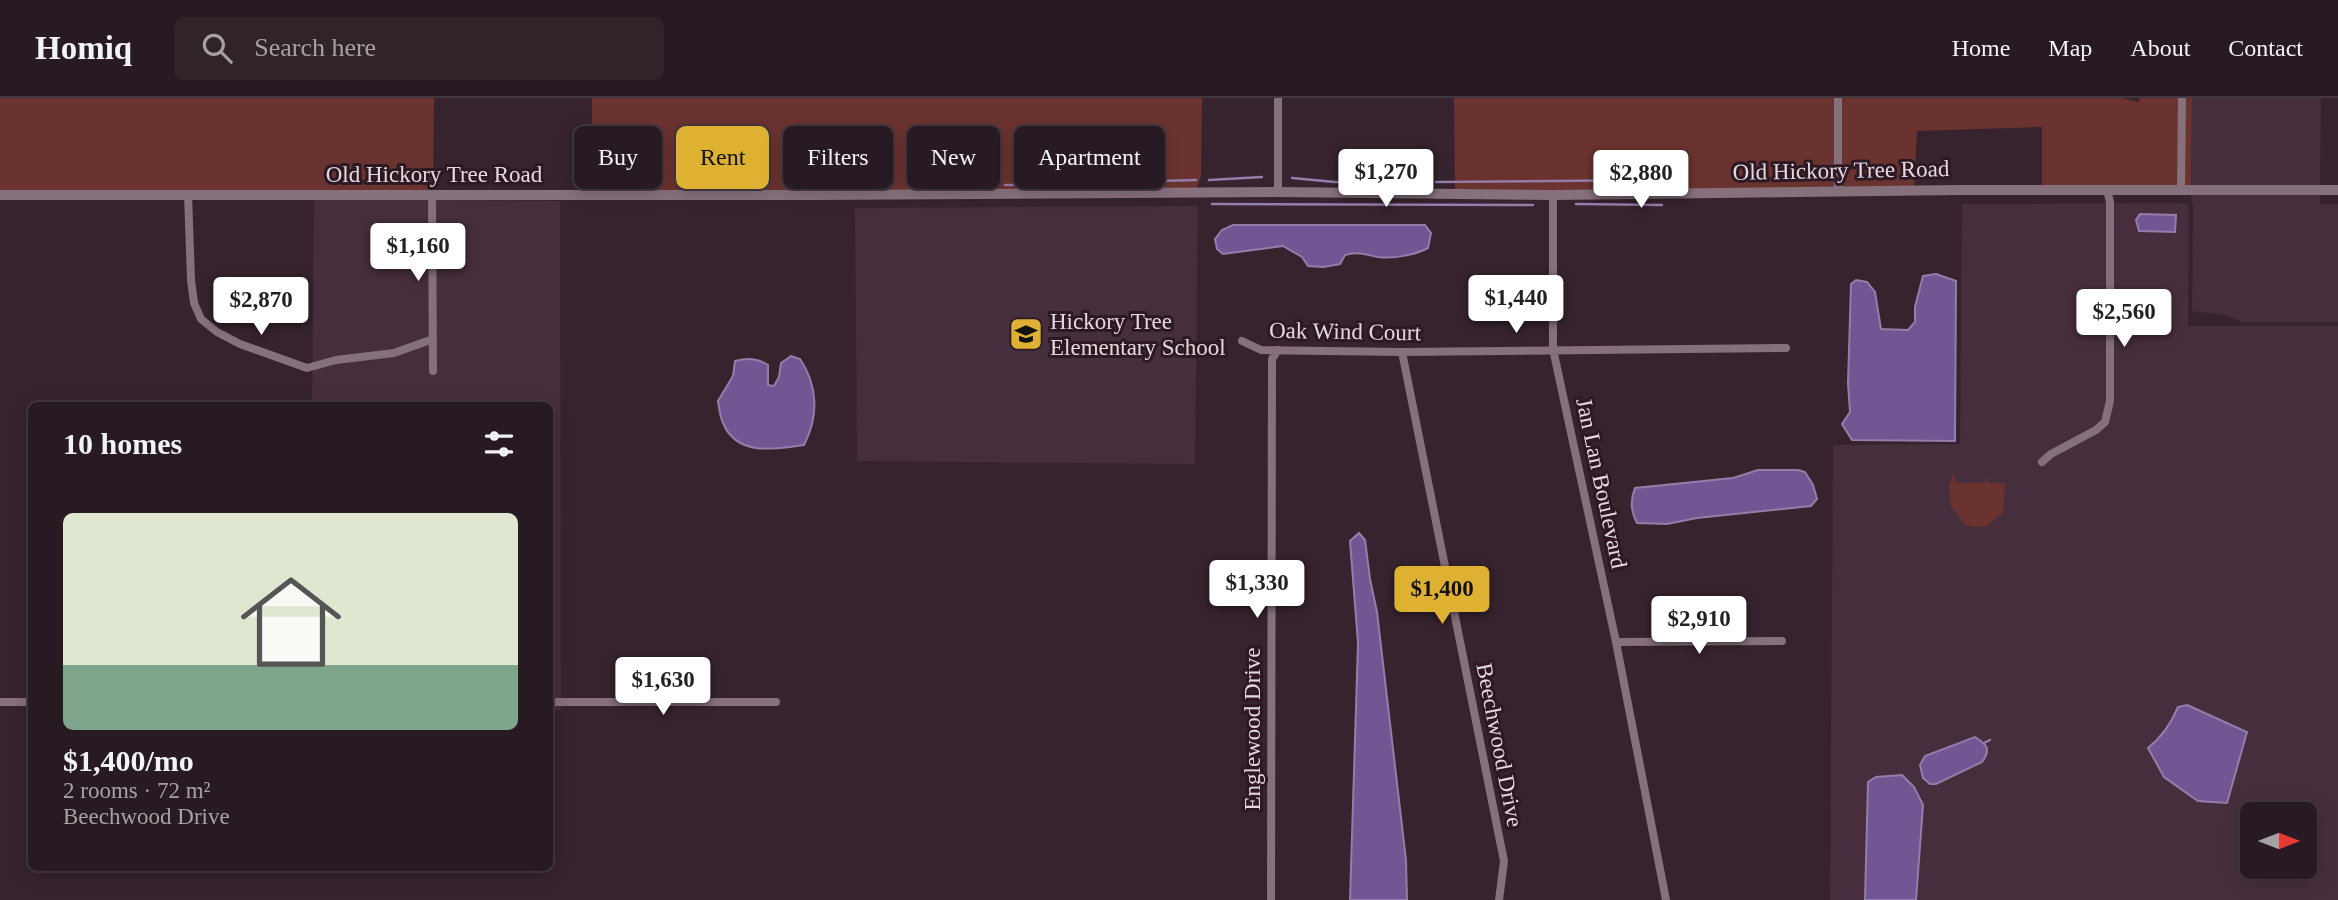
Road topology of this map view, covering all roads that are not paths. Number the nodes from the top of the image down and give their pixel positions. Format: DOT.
graph roads {
  1 [pos="1278,98"];
  2 [pos="1838,98"];
  3 [pos="2182,98"];
  4 [pos="2107,190"];
  5 [pos="2182,190"];
  6 [pos="2338,190"];
  7 [pos="1838,191"];
  8 [pos="1278,192"];
  9 [pos="188,194"];
  10 [pos="0,195"];
  11 [pos="432,195"];
  12 [pos="1553,195"];
  13 [pos="433,339"];
  14 [pos="1242,341"];
  15 [pos="1786,348"];
  16 [pos="1553,349"];
  17 [pos="1278,350"];
  18 [pos="1402,352"];
  19 [pos="433,371"];
  20 [pos="2042,462"];
  21 [pos="1783,640"];
  22 [pos="1616,642"];
  23 [pos="0,702"];
  24 [pos="28,702"];
  25 [pos="553,702"];
  26 [pos="776,702"];
  27 [pos="1271,900"];
  28 [pos="1499,900"];
  29 [pos="1666,900"];
  1 -- 8 [label="street"];
  2 -- 7 [label="street"];
  3 -- 5 [label="street"];
  4 -- 5 [label="street, Old Hickory Tree Road"];
  4 -- 7 [label="street, Old Hickory Tree Road"];
  4 -- 20 [label="street"];
  5 -- 6 [label="street, Old Hickory Tree Road"];
  7 -- 12 [label="street, Old Hickory Tree Road"];
  8 -- 11 [label="street, Old Hickory Tree Road"];
  8 -- 12 [label="street, Old Hickory Tree Road"];
  9 -- 10 [label="street, Old Hickory Tree Road"];
  9 -- 11 [label="street, Old Hickory Tree Road"];
  9 -- 13 [label="street"];
  11 -- 13 [label="street"];
  12 -- 16 [label="street, Jan Lan Boulevard"];
  13 -- 19 [label="street"];
  14 -- 17 [label="street, Oak Wind Court"];
  15 -- 16 [label="street, Oak Wind Court"];
  16 -- 18 [label="street, Oak Wind Court"];
  16 -- 22 [label="street, Jan Lan Boulevard"];
  17 -- 18 [label="street, Oak Wind Court"];
  17 -- 27 [label="street, Englewood Drive"];
  18 -- 28 [label="street, Beechwood Drive"];
  21 -- 22 [label="street"];
  22 -- 29 [label="street, Jan Lan Boulevard"];
  23 -- 24 [label="street"];
  25 -- 26 [label="street"];
}
